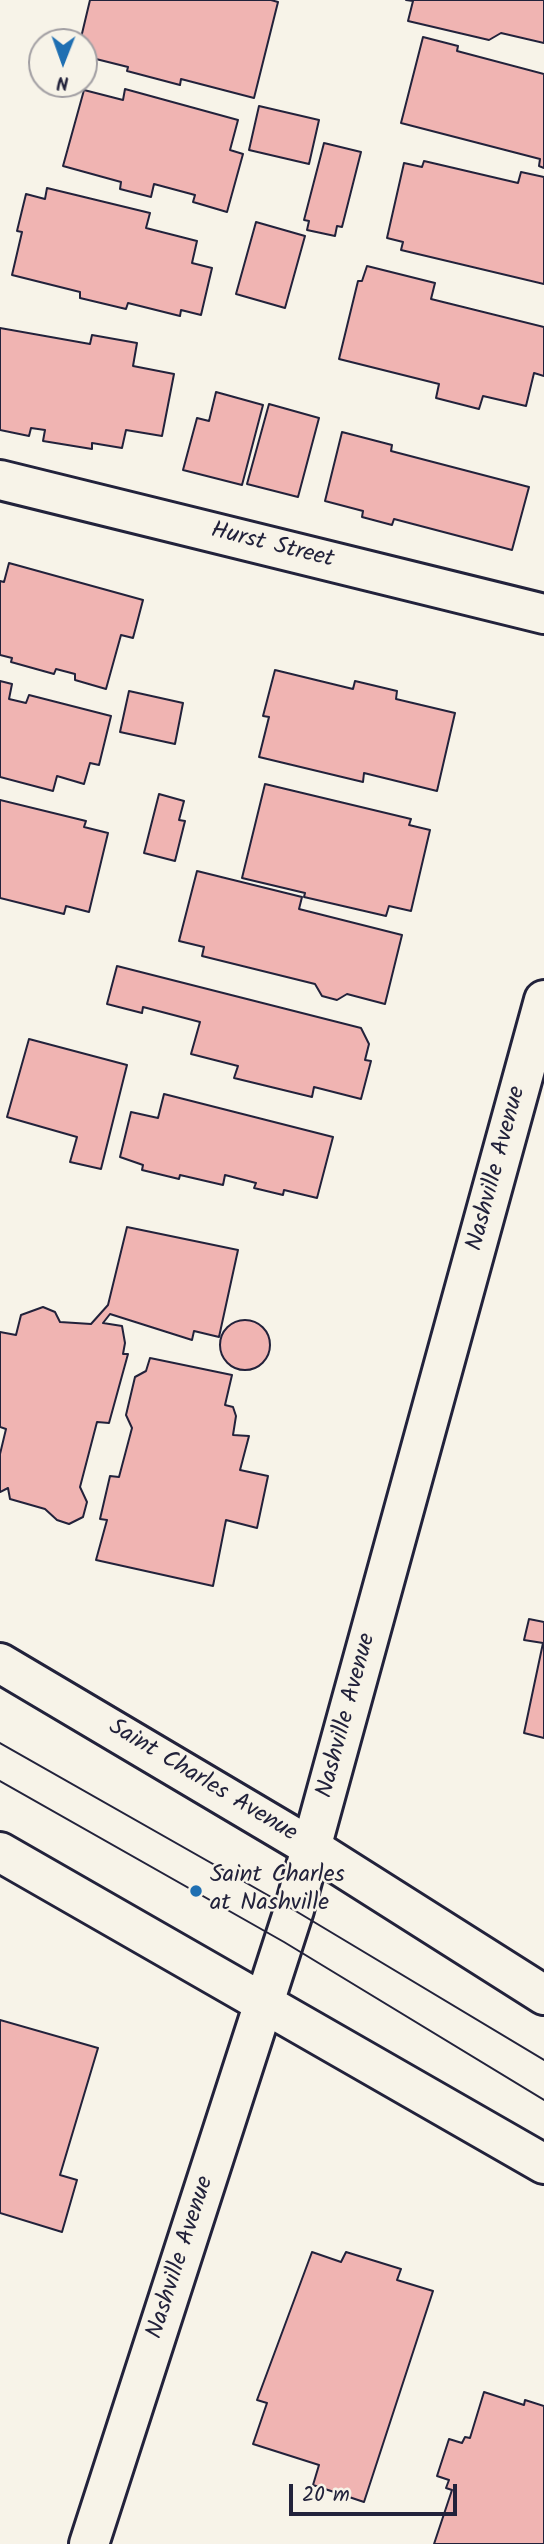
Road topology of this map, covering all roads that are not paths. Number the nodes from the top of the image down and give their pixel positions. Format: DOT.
graph roads {
  1 [pos="0,480"];
  2 [pos="544,614"];
  3 [pos="544,1000"];
  4 [pos="0,1663"];
  5 [pos="312,1847"];
  6 [pos="0,1852"];
  7 [pos="544,1995"];
  8 [pos="265,2004"];
  9 [pos="544,2164"];
  10 [pos="89,2544"];
  1 -- 2 [label="street, Hurst Street"];
  3 -- 5 [label="street, Nashville Avenue"];
  4 -- 5 [label="street, Saint Charles Avenue"];
  5 -- 7 [label="street, Saint Charles Avenue"];
  5 -- 8 [label="street, Nashville Avenue"];
  6 -- 8 [label="street"];
  8 -- 9 [label="street"];
  8 -- 10 [label="street, Nashville Avenue"];
}
